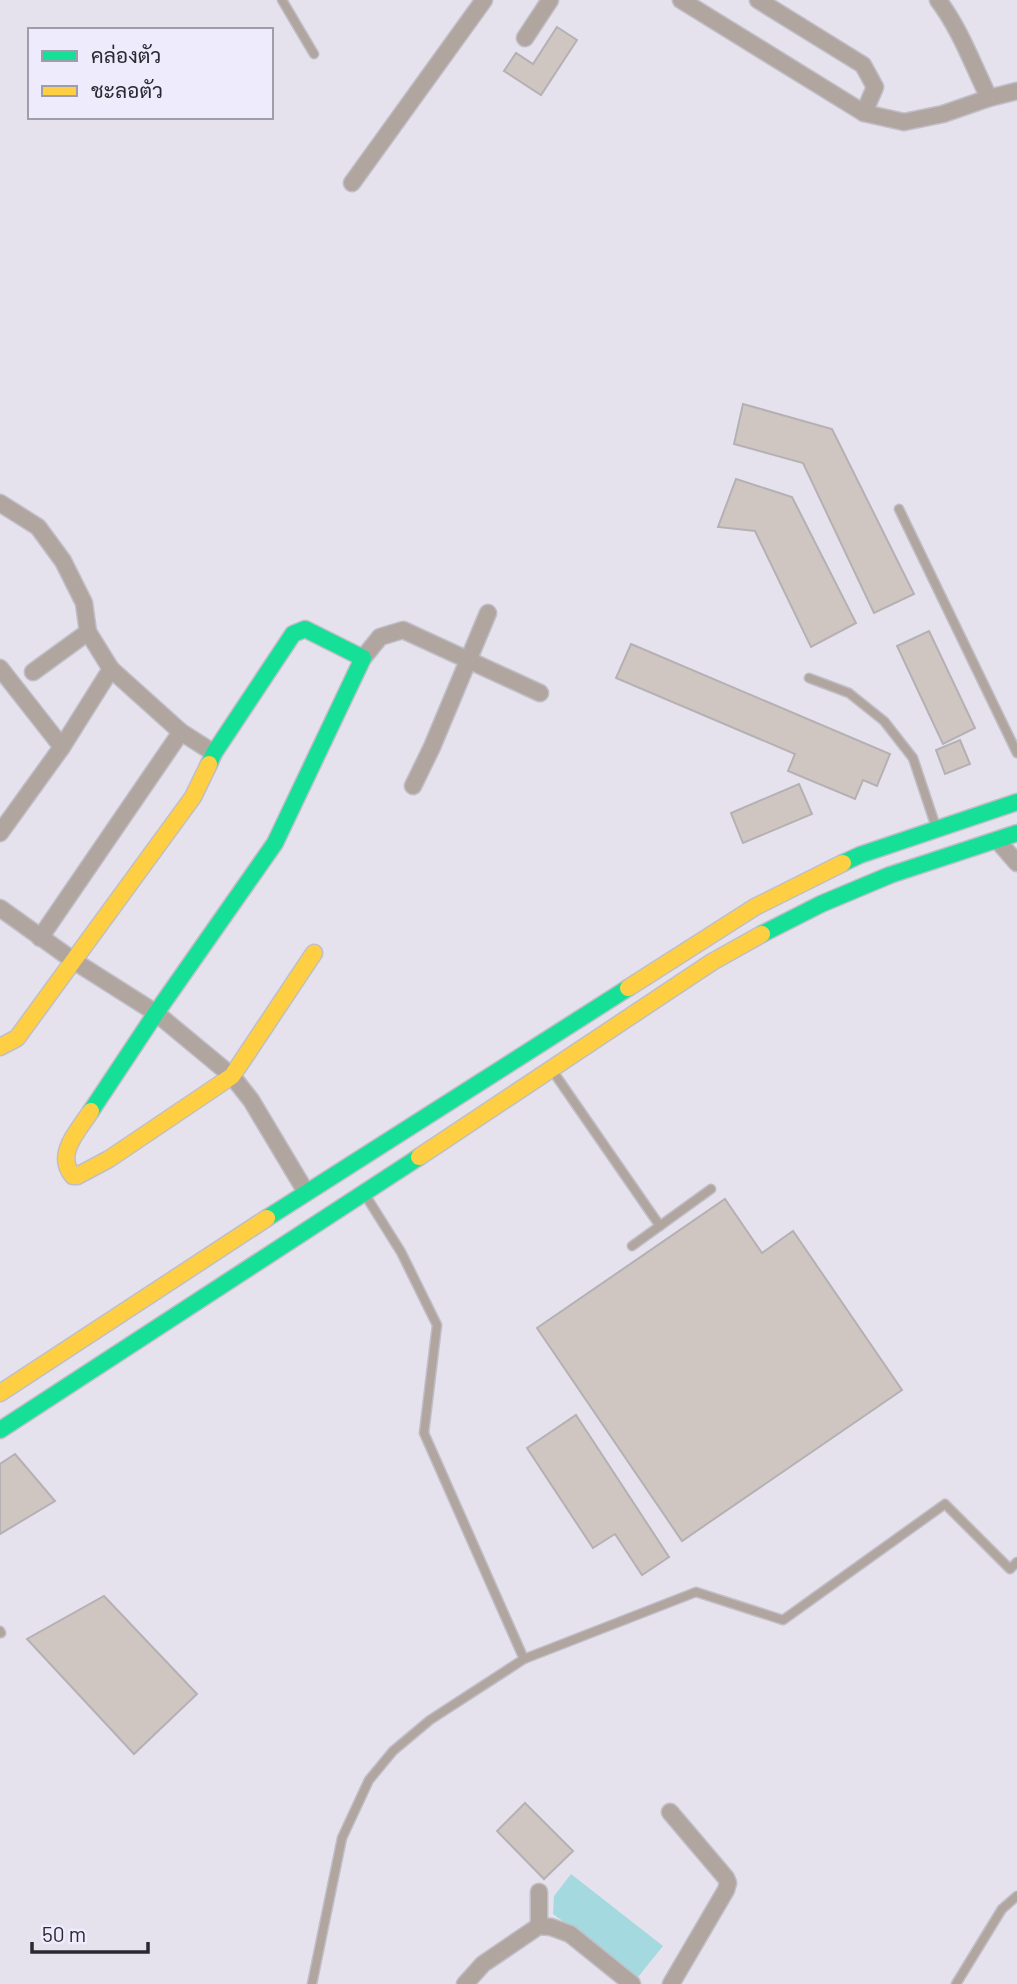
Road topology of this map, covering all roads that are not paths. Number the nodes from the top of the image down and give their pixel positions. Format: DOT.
graph roads {
  1 [pos="282,0"];
  2 [pos="484,0"];
  3 [pos="550,0"];
  4 [pos="681,0"];
  5 [pos="758,0"];
  6 [pos="938,0"];
  7 [pos="525,38"];
  8 [pos="314,54"];
  9 [pos="1017,91"];
  10 [pos="989,98"];
  11 [pos="864,113"];
  12 [pos="352,183"];
  13 [pos="0,503"];
  14 [pos="900,509"];
  15 [pos="488,613"];
  16 [pos="89,632"];
  17 [pos="363,658"];
  18 [pos="469,661"];
  19 [pos="0,668"];
  20 [pos="111,669"];
  21 [pos="33,672"];
  22 [pos="809,678"];
  23 [pos="540,693"];
  24 [pos="181,732"];
  25 [pos="62,747"];
  26 [pos="1017,752"];
  27 [pos="214,753"];
  28 [pos="413,786"];
  29 [pos="1017,802"];
  30 [pos="936,828"];
  31 [pos="0,833"];
  32 [pos="1017,833"];
  33 [pos="997,840"];
  34 [pos="1017,863"];
  35 [pos="3,916"];
  36 [pos="40,938"];
  37 [pos="314,953"];
  38 [pos="74,961"];
  39 [pos="156,1013"];
  40 [pos="0,1047"];
  41 [pos="551,1069"];
  42 [pos="232,1076"];
  43 [pos="710,1189"];
  44 [pos="306,1192"];
  45 [pos="364,1193"];
  46 [pos="660,1226"];
  47 [pos="632,1246"];
  48 [pos="0,1393"];
  49 [pos="0,1430"];
  50 [pos="1017,1562"];
  51 [pos="524,1659"];
  52 [pos="670,1812"];
  53 [pos="539,1892"];
  54 [pos="1017,1896"];
  55 [pos="539,1926"];
  56 [pos="312,1984"];
  57 [pos="465,1984"];
  58 [pos="632,1984"];
  59 [pos="671,1984"];
  60 [pos="956,1984"];
  1 -- 8 [label="lane"];
  2 -- 12 [label="street"];
  3 -- 7 [label="street"];
  4 -- 11 [label="street"];
  5 -- 11 [label="street"];
  6 -- 10 [label="street"];
  9 -- 10 [label="street"];
  10 -- 11 [label="street"];
  13 -- 16 [label="street"];
  14 -- 26 [label="lane"];
  15 -- 18 [label="street"];
  16 -- 20 [label="street"];
  16 -- 21 [label="street"];
  17 -- 18 [label="street"];
  17 -- 27 [label="main road"];
  17 -- 39 [label="main road"];
  18 -- 23 [label="street"];
  18 -- 28 [label="street"];
  19 -- 25 [label="street"];
  20 -- 24 [label="street"];
  20 -- 25 [label="street"];
  22 -- 30 [label="lane"];
  24 -- 27 [label="street"];
  24 -- 36 [label="street"];
  25 -- 31 [label="street"];
  27 -- 38 [label="main road"];
  29 -- 30 [label="main road"];
  30 -- 44 [label="main road"];
  32 -- 33 [label="main road"];
  33 -- 34 [label="street"];
  33 -- 41 [label="main road"];
  35 -- 36 [label="street"];
  36 -- 38 [label="street"];
  37 -- 42 [label="main road"];
  38 -- 39 [label="street"];
  38 -- 40 [label="main road"];
  39 -- 42 [label="street"];
  39 -- 42 [label="main road"];
  41 -- 45 [label="main road"];
  41 -- 46 [label="lane"];
  42 -- 44 [label="street"];
  43 -- 46 [label="lane"];
  44 -- 48 [label="main road"];
  45 -- 49 [label="main road"];
  45 -- 51 [label="lane"];
  46 -- 47 [label="lane"];
  50 -- 51 [label="lane"];
  51 -- 56 [label="lane"];
  52 -- 59 [label="street"];
  53 -- 55 [label="street"];
  54 -- 60 [label="lane"];
  55 -- 57 [label="street"];
  55 -- 58 [label="street"];
}
